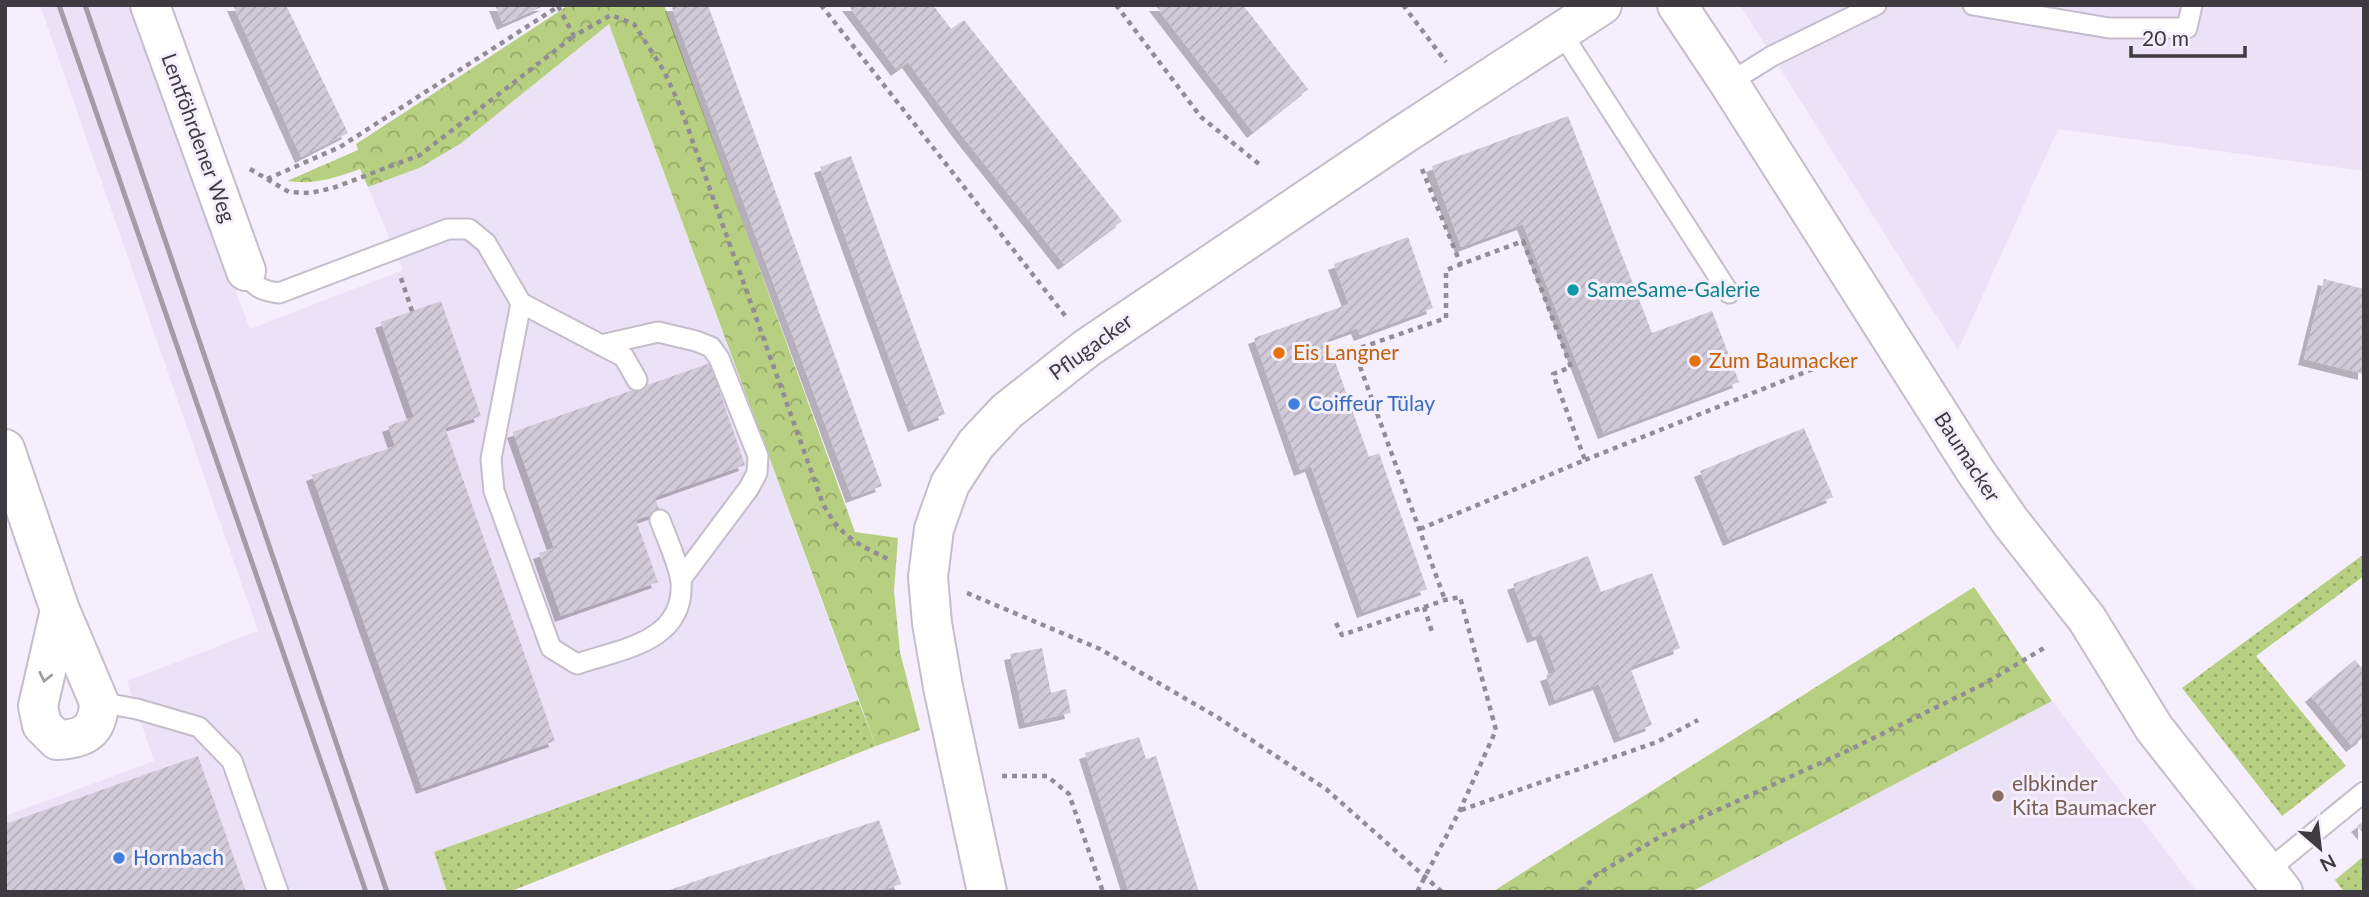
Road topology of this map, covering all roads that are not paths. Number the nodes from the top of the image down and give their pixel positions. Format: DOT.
graph roads {
  1 [pos="150,5"];
  2 [pos="1602,5"];
  3 [pos="1677,5"];
  4 [pos="1876,5"];
  5 [pos="1973,5"];
  6 [pos="2192,5"];
  7 [pos="1561,32"];
  8 [pos="1729,83"];
  9 [pos="246,271"];
  10 [pos="1729,293"];
  11 [pos="521,303"];
  12 [pos="601,345"];
  13 [pos="636,380"];
  14 [pos="5,449"];
  15 [pos="660,520"];
  16 [pos="681,579"];
  17 [pos="60,610"];
  18 [pos="99,702"];
  19 [pos="2364,792"];
  20 [pos="2274,882"];
  21 [pos="278,892"];
  22 [pos="987,892"];
  1 -- 9 [label="street, Lentföhrdener Weg"];
  2 -- 7 [label="street, Pflugacker"];
  3 -- 8 [label="street, Baumacker"];
  4 -- 8 [label="lane"];
  5 -- 6 [label="lane"];
  7 -- 10 [label="lane"];
  7 -- 22 [label="street, Pflugacker"];
  8 -- 20 [label="street, Baumacker"];
  9 -- 11 [label="lane"];
  11 -- 12 [label="lane"];
  11 -- 16 [label="lane"];
  12 -- 13 [label="lane"];
  12 -- 16 [label="lane"];
  14 -- 17 [label="street"];
  15 -- 16 [label="lane"];
  17 -- 18 [label="street"];
  17 -- 18 [label="street, one-way"];
  18 -- 21 [label="lane"];
  19 -- 20 [label="lane"];
}
